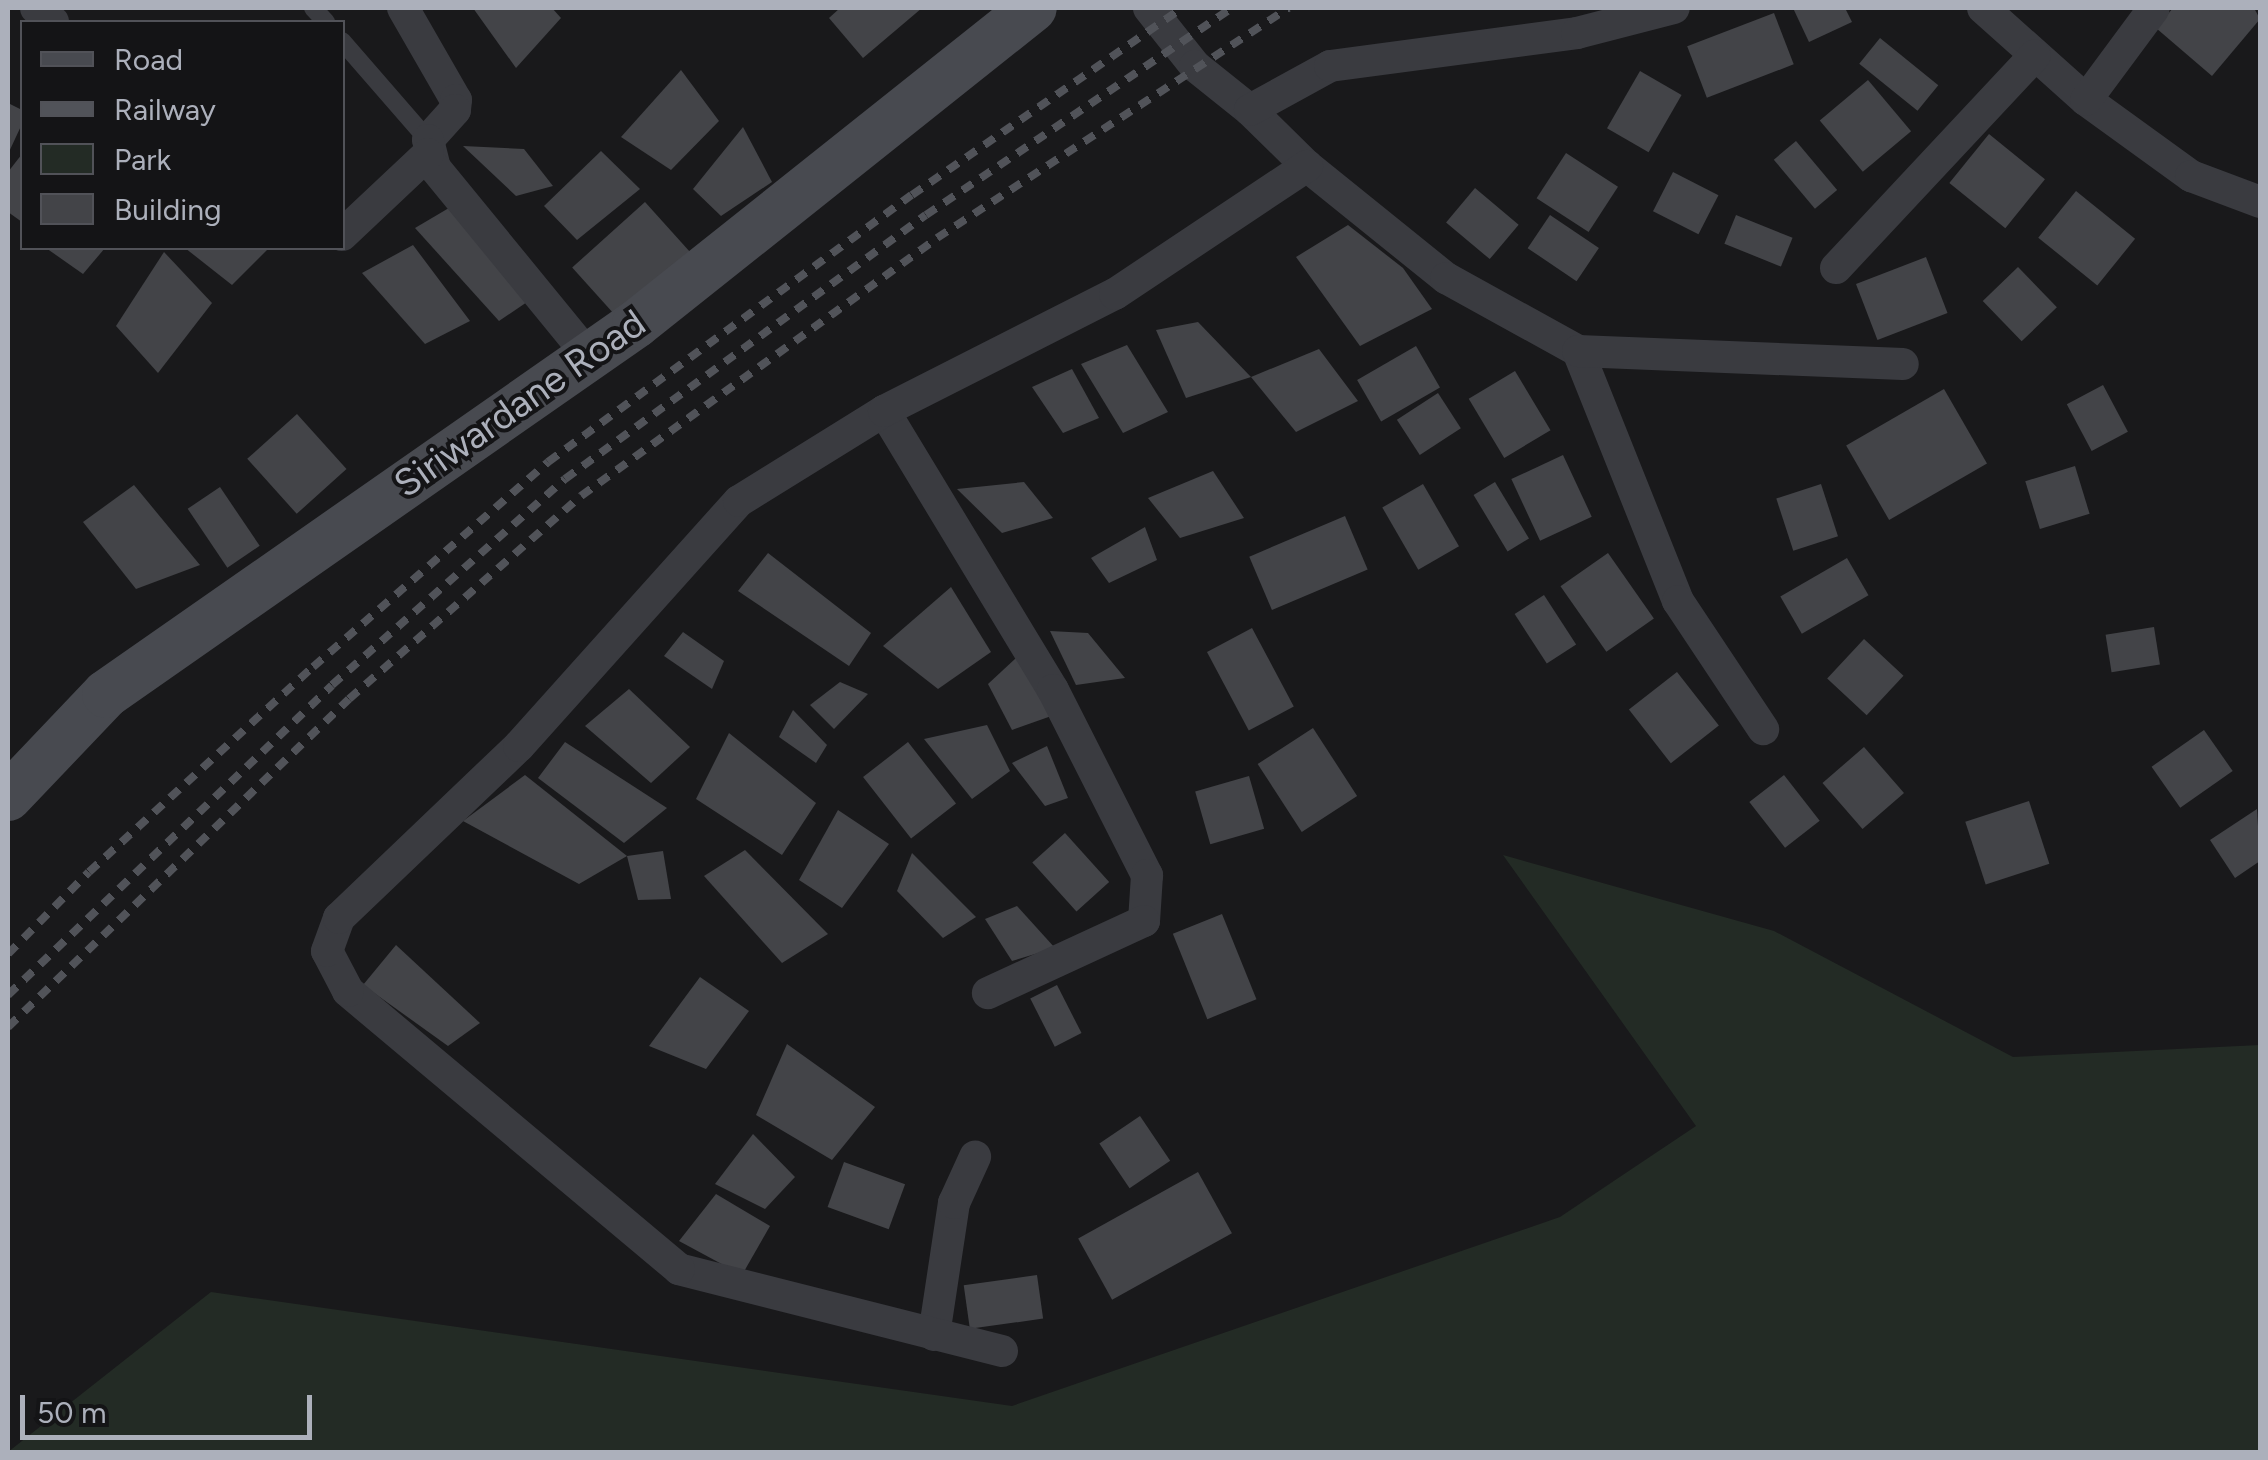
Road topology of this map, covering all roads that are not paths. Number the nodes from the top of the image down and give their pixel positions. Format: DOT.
graph roads {
  1 [pos="403,8"];
  2 [pos="1033,8"];
  3 [pos="1149,8"];
  4 [pos="1674,8"];
  5 [pos="1983,8"];
  6 [pos="2154,8"];
  7 [pos="345,45"];
  8 [pos="2035,54"];
  9 [pos="2086,100"];
  10 [pos="1250,110"];
  11 [pos="428,147"];
  12 [pos="1307,166"];
  13 [pos="2260,202"];
  14 [pos="345,232"];
  15 [pos="1836,268"];
  16 [pos="1578,351"];
  17 [pos="588,355"];
  18 [pos="1903,364"];
  19 [pos="884,412"];
  20 [pos="1763,729"];
  21 [pos="8,797"];
  22 [pos="988,993"];
  23 [pos="975,1157"];
  24 [pos="934,1335"];
  25 [pos="1002,1351"];
  1 -- 11 [label="street"];
  2 -- 17 [label="street, Siriwardane Road"];
  3 -- 10 [label="street"];
  4 -- 10 [label="street"];
  5 -- 8 [label="street"];
  6 -- 9 [label="street"];
  7 -- 11 [label="lane"];
  8 -- 9 [label="street"];
  8 -- 15 [label="street"];
  9 -- 13 [label="street"];
  10 -- 12 [label="street"];
  11 -- 14 [label="street"];
  11 -- 17 [label="street"];
  12 -- 16 [label="street"];
  12 -- 19 [label="street"];
  16 -- 18 [label="street"];
  16 -- 20 [label="street"];
  17 -- 21 [label="street, Siriwardane Road"];
  19 -- 22 [label="street"];
  19 -- 24 [label="street"];
  23 -- 24 [label="street"];
  24 -- 25 [label="street"];
}
